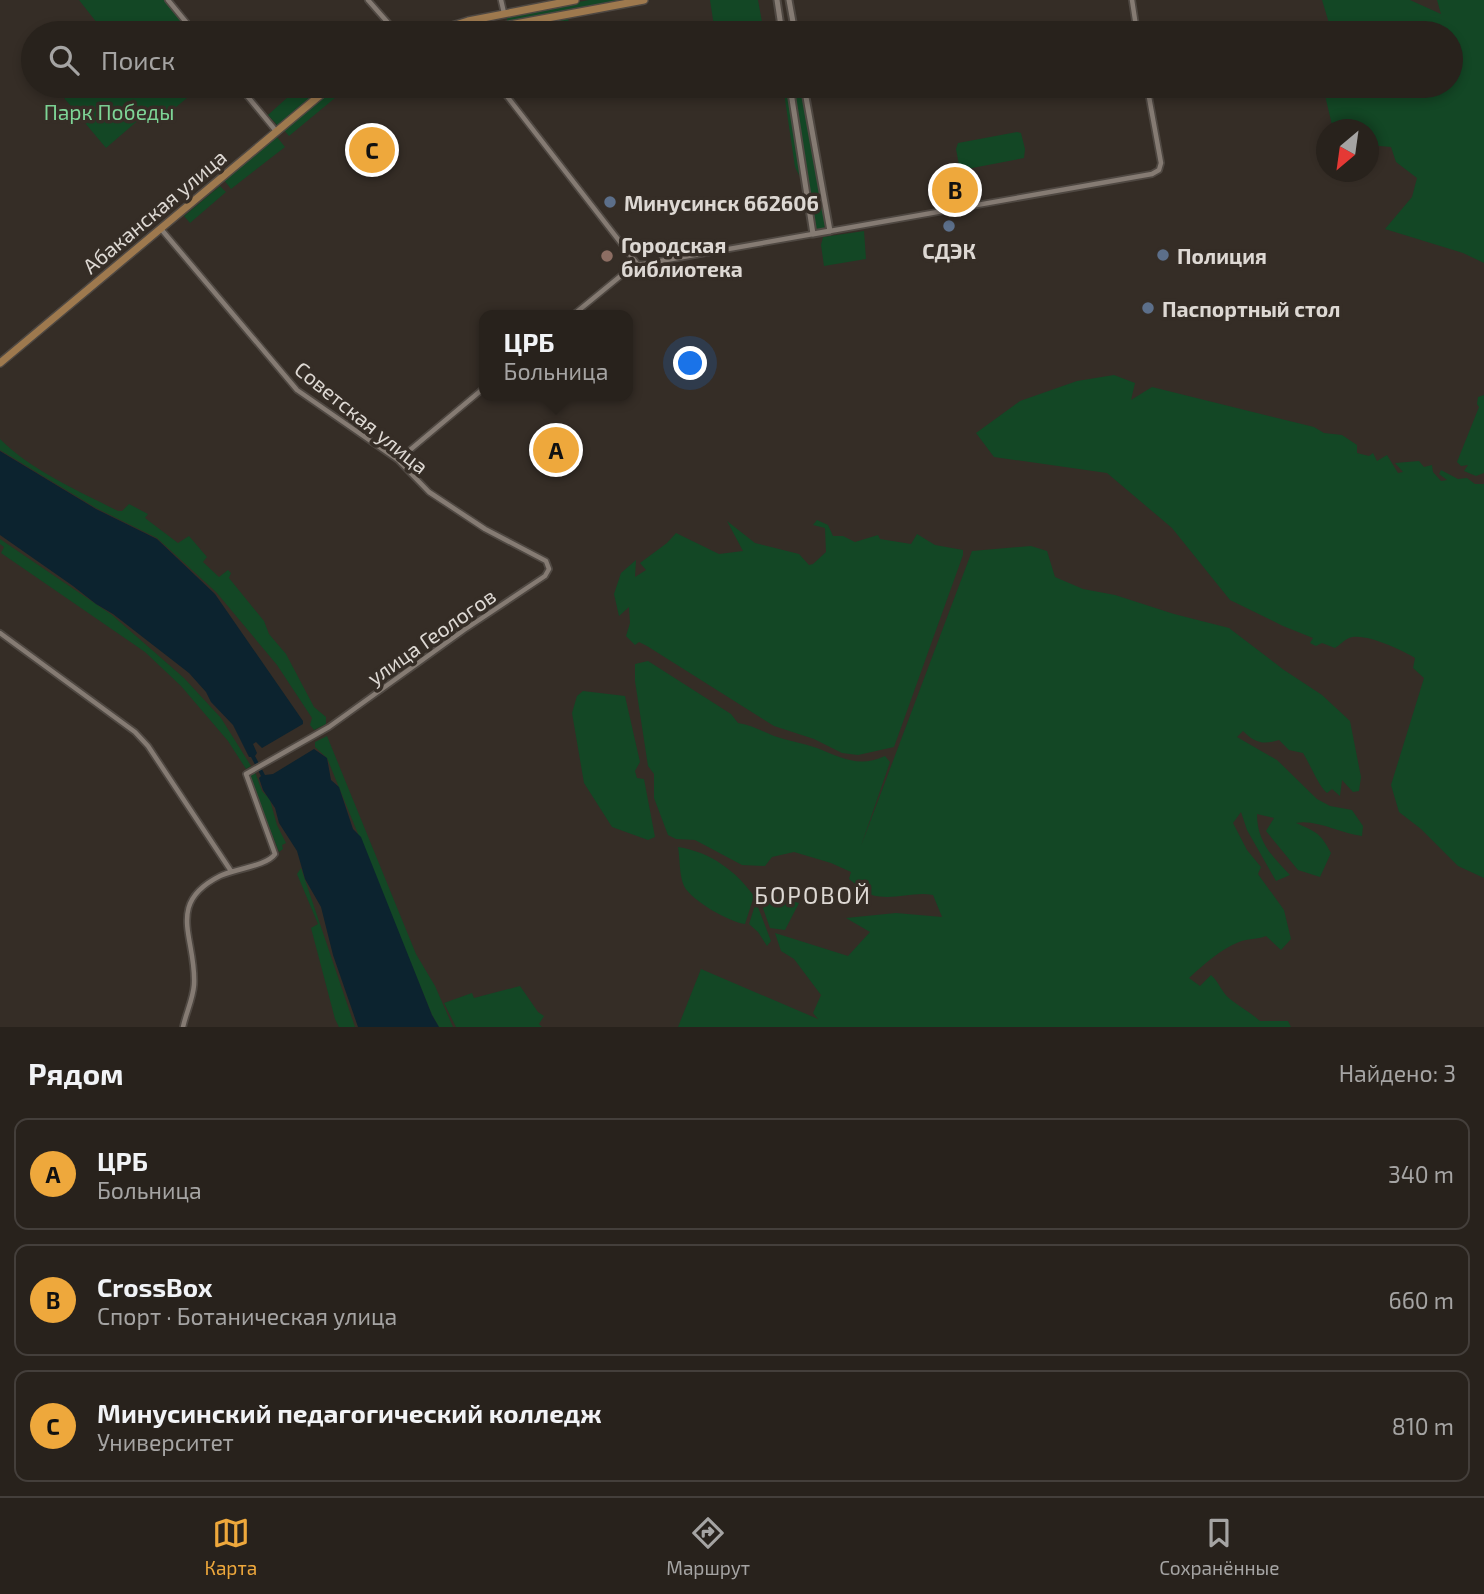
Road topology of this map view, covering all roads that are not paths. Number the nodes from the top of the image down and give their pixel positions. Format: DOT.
graph roads {
  1 [pos="168,0"];
  2 [pos="368,0"];
  3 [pos="502,0"];
  4 [pos="575,0"];
  5 [pos="644,0"];
  6 [pos="776,0"];
  7 [pos="789,0"];
  8 [pos="1132,0"];
  9 [pos="504,14"];
  10 [pos="185,21"];
  11 [pos="386,21"];
  12 [pos="468,21"];
  13 [pos="505,21"];
  14 [pos="533,21"];
  15 [pos="780,21"];
  16 [pos="793,21"];
  17 [pos="1135,21"];
  18 [pos="249,98"];
  19 [pos="316,98"];
  20 [pos="508,98"];
  21 [pos="792,98"];
  22 [pos="806,98"];
  23 [pos="1149,98"];
  24 [pos="276,131"];
  25 [pos="160,229"];
  26 [pos="830,231"];
  27 [pos="813,234"];
  28 [pos="638,265"];
  29 [pos="579,310"];
  30 [pos="0,363"];
  31 [pos="479,392"];
  32 [pos="398,460"];
  33 [pos="547,561"];
  34 [pos="0,633"];
  35 [pos="231,871"];
  36 [pos="183,1027"];
  1 -- 10 [label="street"];
  2 -- 11 [label="street"];
  3 -- 9 [label="street"];
  4 -- 9 [label="main road"];
  5 -- 14 [label="main road"];
  6 -- 15 [label="main road"];
  7 -- 16 [label="main road"];
  8 -- 17 [label="street"];
  9 -- 12 [label="main road"];
  9 -- 13 [label="main road"];
  18 -- 24 [label="street"];
  19 -- 24 [label="main road, Абаканская улица"];
  20 -- 28 [label="street"];
  21 -- 27 [label="main road"];
  22 -- 26 [label="main road"];
  23 -- 26 [label="street"];
  24 -- 25 [label="main road, Абаканская улица"];
  25 -- 30 [label="main road, Абаканская улица"];
  25 -- 32 [label="street, Советская улица"];
  26 -- 27 [label="main road"];
  27 -- 28 [label="street"];
  28 -- 29 [label="street"];
  31 -- 32 [label="street"];
  32 -- 33 [label="street, Советская улица"];
  33 -- 35 [label="street, улица Геологов"];
  34 -- 35 [label="street"];
  35 -- 36 [label="street"];
}
